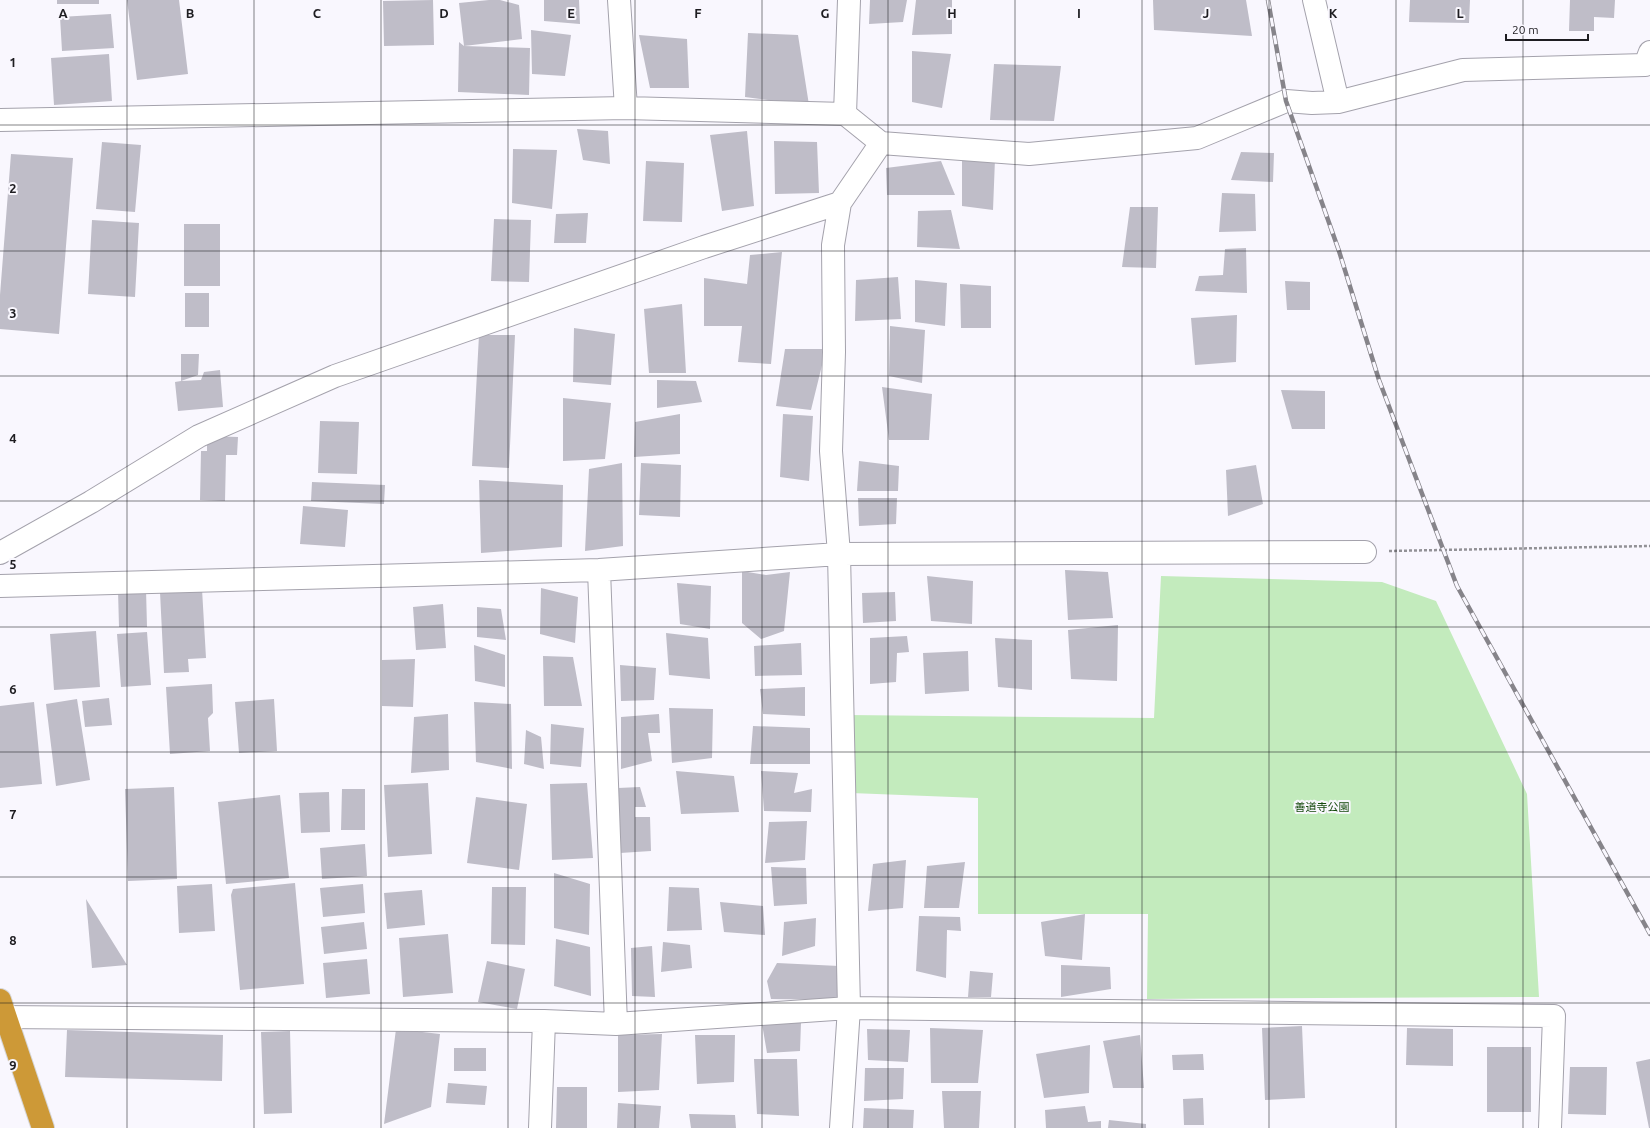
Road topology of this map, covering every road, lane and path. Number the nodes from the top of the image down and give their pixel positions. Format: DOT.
graph roads {
  1 [pos="619,0"];
  2 [pos="850,0"];
  3 [pos="1314,0"];
  4 [pos="1650,52"];
  5 [pos="1338,102"];
  6 [pos="626,108"];
  7 [pos="845,114"];
  8 [pos="0,120"];
  9 [pos="881,143"];
  10 [pos="840,203"];
  11 [pos="1650,546"];
  12 [pos="1365,552"];
  13 [pos="0,553"];
  14 [pos="839,554"];
  15 [pos="600,570"];
  16 [pos="0,586"];
  17 [pos="849,1008"];
  18 [pos="2,1011"];
  19 [pos="544,1021"];
  20 [pos="616,1024"];
  21 [pos="43,1128"];
  22 [pos="540,1128"];
  23 [pos="842,1128"];
  24 [pos="1550,1128"];
  1 -- 6 [label="street"];
  2 -- 7 [label="street"];
  3 -- 5 [label="street"];
  4 -- 5 [label="street"];
  5 -- 9 [label="street"];
  6 -- 7 [label="street"];
  6 -- 8 [label="street"];
  7 -- 9 [label="street"];
  9 -- 10 [label="street"];
  10 -- 13 [label="street"];
  10 -- 14 [label="street"];
  11 -- 12 [label="path"];
  12 -- 14 [label="street"];
  14 -- 15 [label="street"];
  14 -- 17 [label="street"];
  15 -- 16 [label="street"];
  15 -- 20 [label="street"];
  17 -- 20 [label="street"];
  17 -- 23 [label="street"];
  17 -- 24 [label="street"];
  18 -- 19 [label="street"];
  18 -- 21 [label="highway"];
  19 -- 20 [label="street"];
  19 -- 22 [label="street"];
}
